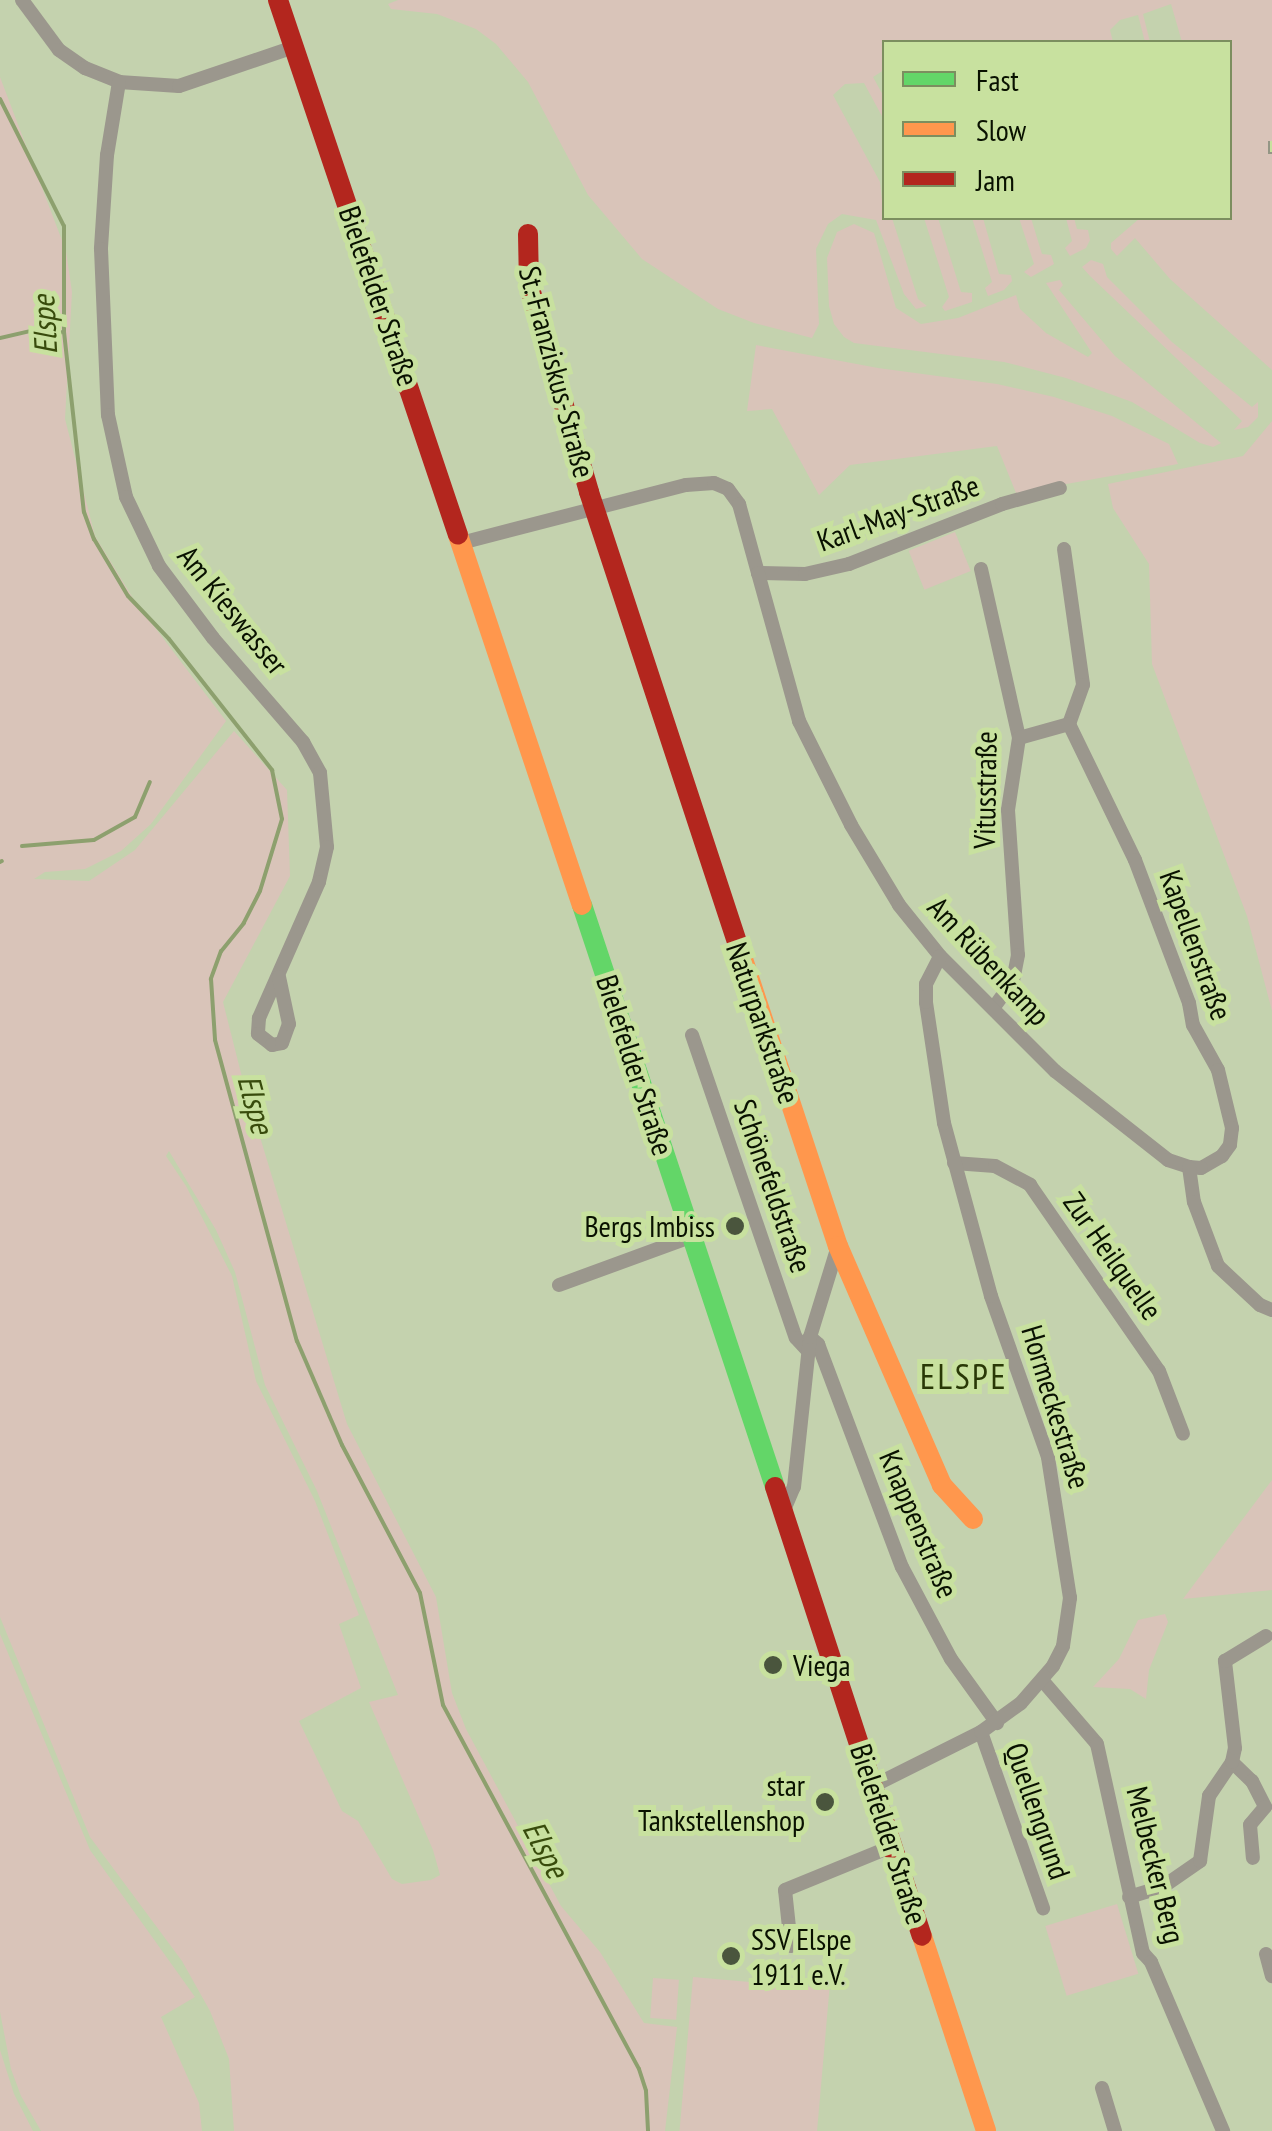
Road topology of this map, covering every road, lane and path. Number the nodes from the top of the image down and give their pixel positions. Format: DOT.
graph roads {
  1 [pos="22,0"];
  2 [pos="278,0"];
  3 [pos="294,47"];
  4 [pos="119,82"];
  5 [pos="528,234"];
  6 [pos="1060,488"];
  7 [pos="594,508"];
  8 [pos="461,543"];
  9 [pos="1064,549"];
  10 [pos="981,569"];
  11 [pos="758,574"];
  12 [pos="1069,724"];
  13 [pos="1019,738"];
  14 [pos="940,956"];
  15 [pos="279,976"];
  16 [pos="993,1009"];
  17 [pos="692,1036"];
  18 [pos="954,1163"];
  19 [pos="1189,1168"];
  20 [pos="690,1237"];
  21 [pos="838,1246"];
  22 [pos="559,1285"];
  23 [pos="1272,1310"];
  24 [pos="809,1344"];
  25 [pos="1184,1434"];
  26 [pos="784,1510"];
  27 [pos="973,1520"];
  28 [pos="1266,1636"];
  29 [pos="1042,1680"];
  30 [pos="996,1723"];
  31 [pos="981,1732"];
  32 [pos="1232,1762"];
  33 [pos="875,1784"];
  34 [pos="1268,1809"];
  35 [pos="893,1846"];
  36 [pos="1252,1858"];
  37 [pos="1129,1897"];
  38 [pos="1043,1908"];
  39 [pos="792,1946"];
  40 [pos="1266,1954"];
  41 [pos="1272,1976"];
  42 [pos="1102,2088"];
  43 [pos="986,2131"];
  44 [pos="1115,2131"];
  45 [pos="1223,2131"];
  1 -- 4 [label="street"];
  2 -- 3 [label="main road, Bielefelder Straße"];
  3 -- 4 [label="street"];
  3 -- 8 [label="main road, Bielefelder Straße"];
  4 -- 15 [label="street, Am Kieswasser"];
  5 -- 7 [label="main road, St.-Franziskus-Straße"];
  6 -- 11 [label="street, Karl-May-Straße"];
  7 -- 8 [label="street"];
  7 -- 11 [label="street"];
  7 -- 21 [label="main road, Naturparkstraße"];
  8 -- 20 [label="main road, Bielefelder Straße"];
  9 -- 12 [label="street"];
  10 -- 13 [label="street, Vitusstraße"];
  11 -- 14 [label="street, Am Rübenkamp"];
  12 -- 13 [label="street"];
  12 -- 19 [label="street, Kapellenstraße"];
  13 -- 16 [label="street, Vitusstraße"];
  14 -- 16 [label="street, Am Rübenkamp"];
  14 -- 18 [label="street, Hormeckestraße"];
  16 -- 19 [label="street, Am Rübenkamp"];
  17 -- 24 [label="street, Schönefeldstraße"];
  18 -- 25 [label="street, Zur Heilquelle"];
  18 -- 29 [label="street, Hormeckestraße"];
  19 -- 23 [label="street"];
  20 -- 22 [label="street"];
  20 -- 26 [label="main road, Bielefelder Straße"];
  21 -- 24 [label="street"];
  21 -- 27 [label="main road, Naturparkstraße"];
  24 -- 26 [label="street"];
  24 -- 30 [label="street, Knappenstraße"];
  26 -- 33 [label="main road, Bielefelder Straße"];
  28 -- 32 [label="street"];
  29 -- 30 [label="street, Hormeckestraße"];
  29 -- 37 [label="street, Melbecker Berg"];
  30 -- 31 [label="street, Hormeckestraße"];
  31 -- 33 [label="street, Hormeckestraße"];
  31 -- 38 [label="street, Quellengrund"];
  32 -- 34 [label="street"];
  32 -- 37 [label="street"];
  33 -- 35 [label="main road, Bielefelder Straße"];
  34 -- 36 [label="street"];
  35 -- 39 [label="street"];
  35 -- 43 [label="main road, Bielefelder Straße"];
  37 -- 45 [label="street, Melbecker Berg"];
  40 -- 41 [label="street"];
  42 -- 44 [label="street"];
}
